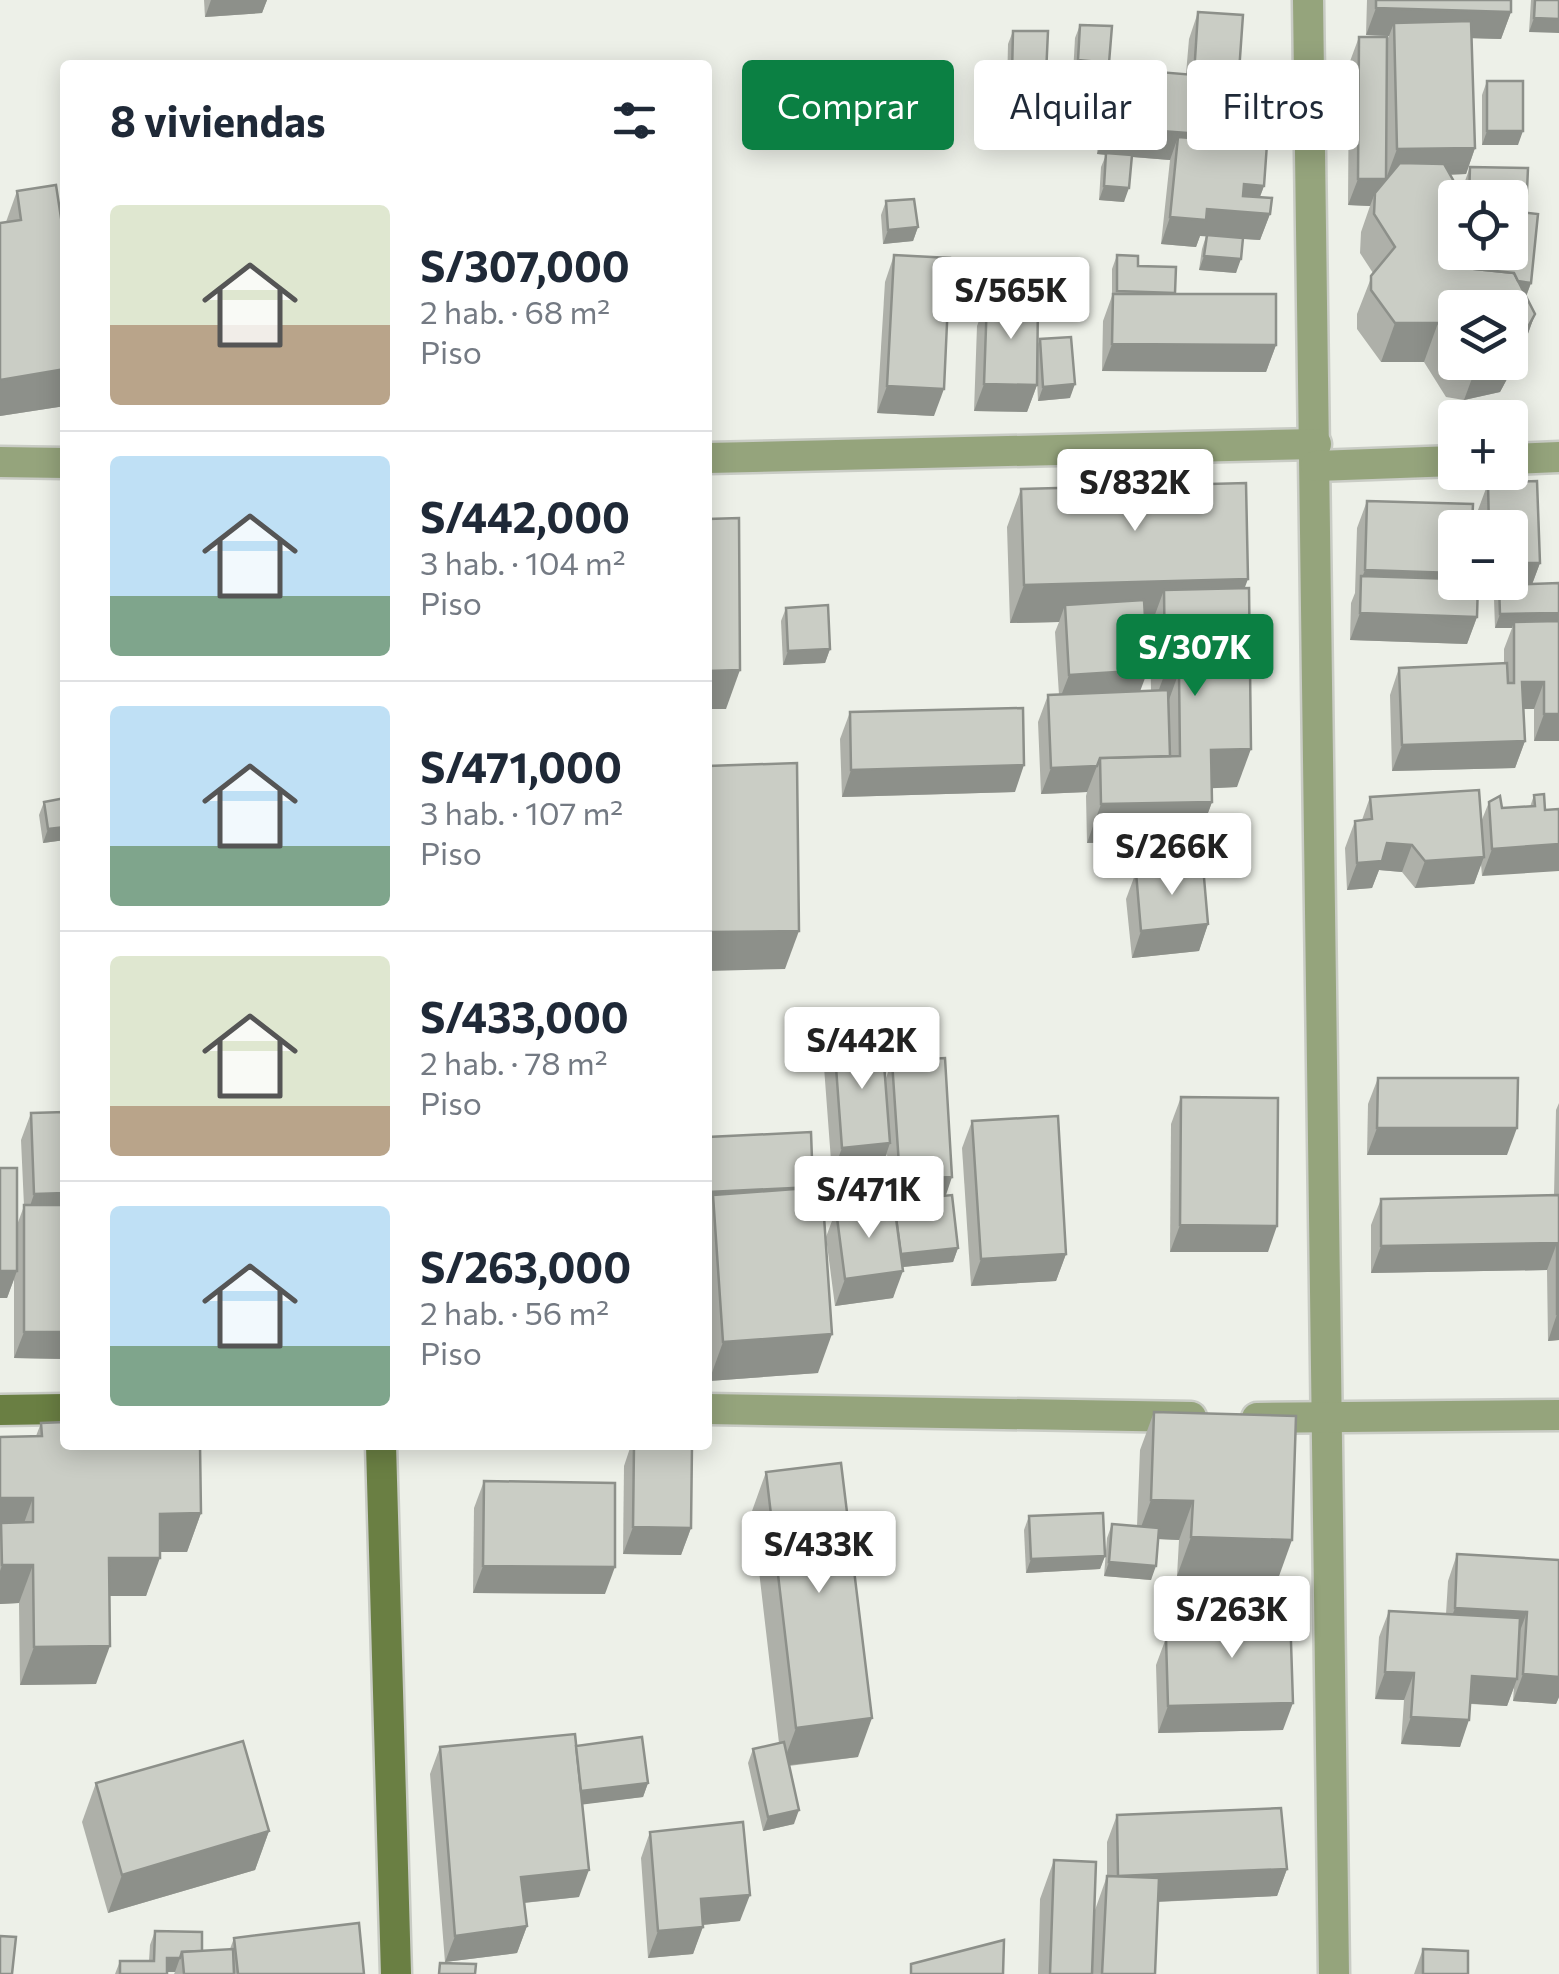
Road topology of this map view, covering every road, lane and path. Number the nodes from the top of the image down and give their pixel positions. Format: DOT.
graph roads {
  1 [pos="1308,0"];
  2 [pos="1316,455"];
  3 [pos="1559,457"];
  4 [pos="712,458"];
  5 [pos="1528,458"];
  6 [pos="1438,459"];
  7 [pos="0,462"];
  8 [pos="60,463"];
  9 [pos="60,1409"];
  10 [pos="712,1409"];
  11 [pos="0,1410"];
  12 [pos="1559,1415"];
  13 [pos="1325,1419"];
  14 [pos="381,1450"];
  15 [pos="396,1974"];
  16 [pos="1334,1974"];
  1 -- 2 [label="street"];
  2 -- 4 [label="street"];
  2 -- 6 [label="street"];
  2 -- 13 [label="street"];
  3 -- 5 [label="street"];
  7 -- 8 [label="street"];
  9 -- 11 [label="street"];
  10 -- 13 [label="street"];
  12 -- 13 [label="street"];
  13 -- 16 [label="street"];
  14 -- 15 [label="street"];
}
